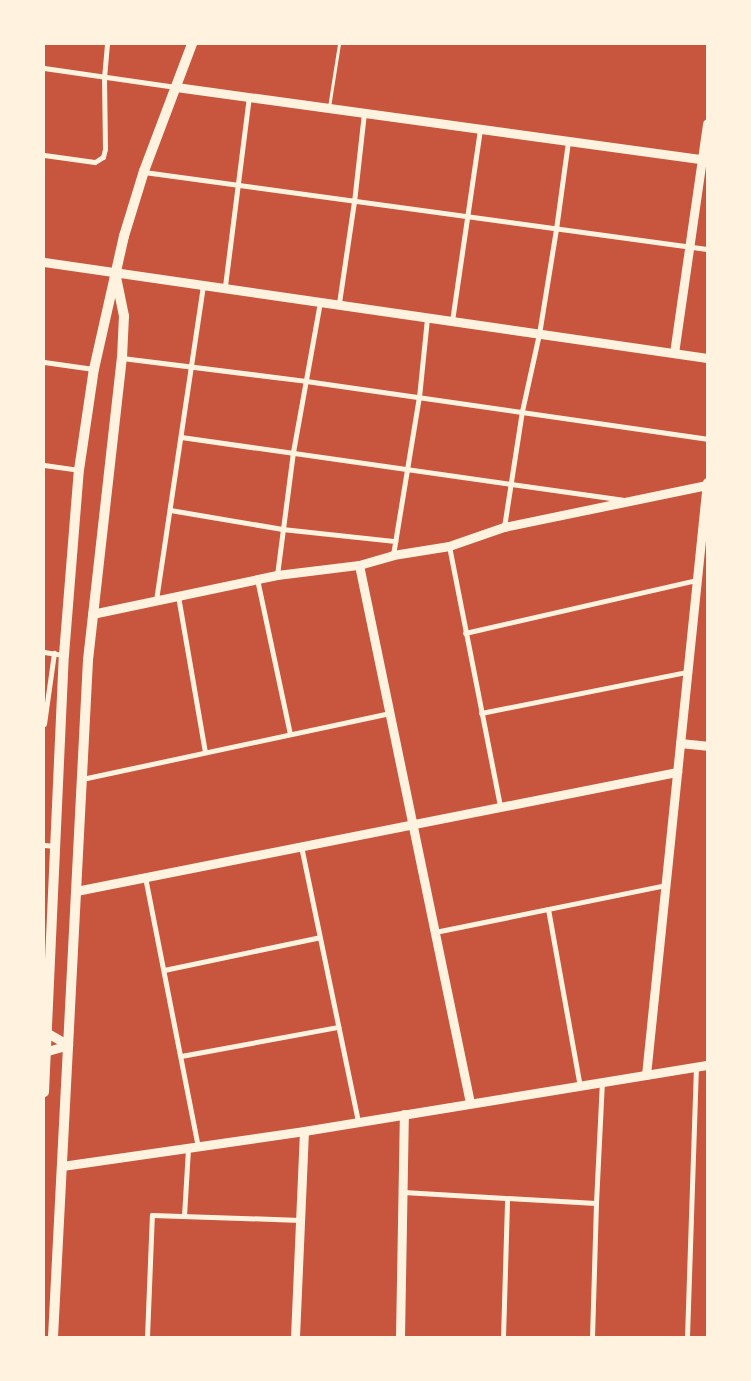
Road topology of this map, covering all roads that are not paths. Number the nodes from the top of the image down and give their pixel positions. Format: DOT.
graph roads {
  1 [pos="107,44"];
  2 [pos="192,44"];
  3 [pos="339,44"];
  4 [pos="44,68"];
  5 [pos="104,78"];
  6 [pos="176,87"];
  7 [pos="249,97"];
  8 [pos="329,108"];
  9 [pos="364,113"];
  10 [pos="707,123"];
  11 [pos="480,129"];
  12 [pos="568,140"];
  13 [pos="44,155"];
  14 [pos="705,159"];
  15 [pos="144,172"];
  16 [pos="238,186"];
  17 [pos="354,202"];
  18 [pos="468,216"];
  19 [pos="556,229"];
  20 [pos="688,246"];
  21 [pos="707,249"];
  22 [pos="44,262"];
  23 [pos="115,272"];
  24 [pos="203,284"];
  25 [pos="225,286"];
  26 [pos="320,300"];
  27 [pos="339,303"];
  28 [pos="427,318"];
  29 [pos="452,322"];
  30 [pos="539,334"];
  31 [pos="674,353"];
  32 [pos="122,358"];
  33 [pos="707,358"];
  34 [pos="44,362"];
  35 [pos="192,367"];
  36 [pos="94,369"];
  37 [pos="306,381"];
  38 [pos="419,398"];
  39 [pos="522,411"];
  40 [pos="181,437"];
  41 [pos="707,439"];
  42 [pos="293,452"];
  43 [pos="44,465"];
  44 [pos="409,468"];
  45 [pos="79,470"];
  46 [pos="511,483"];
  47 [pos="707,483"];
  48 [pos="630,501"];
  49 [pos="170,510"];
  50 [pos="504,527"];
  51 [pos="282,529"];
  52 [pos="395,541"];
  53 [pos="449,546"];
  54 [pos="393,555"];
  55 [pos="359,565"];
  56 [pos="277,575"];
  57 [pos="257,580"];
  58 [pos="697,580"];
  59 [pos="178,596"];
  60 [pos="156,601"];
  61 [pos="92,614"];
  62 [pos="465,632"];
  63 [pos="44,652"];
  64 [pos="59,654"];
  65 [pos="687,672"];
  66 [pos="390,713"];
  67 [pos="482,713"];
  68 [pos="44,724"];
  69 [pos="290,734"];
  70 [pos="680,742"];
  71 [pos="707,746"];
  72 [pos="205,752"];
  73 [pos="677,772"];
  74 [pos="82,779"];
  75 [pos="500,807"];
  76 [pos="413,824"];
  77 [pos="44,845"];
  78 [pos="55,846"];
  79 [pos="301,846"];
  80 [pos="145,877"];
  81 [pos="665,885"];
  82 [pos="76,891"];
  83 [pos="548,909"];
  84 [pos="435,932"];
  85 [pos="320,937"];
  86 [pos="47,943"];
  87 [pos="164,970"];
  88 [pos="46,989"];
  89 [pos="338,1027"];
  90 [pos="45,1032"];
  91 [pos="68,1044"];
  92 [pos="45,1052"];
  93 [pos="181,1056"];
  94 [pos="707,1065"];
  95 [pos="696,1067"];
  96 [pos="646,1075"];
  97 [pos="602,1082"];
  98 [pos="580,1086"];
  99 [pos="44,1092"];
  100 [pos="470,1104"];
  101 [pos="404,1114"];
  102 [pos="358,1122"];
  103 [pos="304,1131"];
  104 [pos="198,1146"];
  105 [pos="188,1148"];
  106 [pos="62,1166"];
  107 [pos="403,1192"];
  108 [pos="507,1199"];
  109 [pos="596,1203"];
  110 [pos="184,1216"];
  111 [pos="300,1220"];
  112 [pos="53,1337"];
  113 [pos="147,1337"];
  114 [pos="296,1337"];
  115 [pos="400,1337"];
  116 [pos="503,1337"];
  117 [pos="592,1337"];
  118 [pos="687,1337"];
  1 -- 5 [label="street"];
  2 -- 6 [label="main road"];
  3 -- 8 [label="lane"];
  4 -- 5 [label="street"];
  5 -- 6 [label="street"];
  5 -- 13 [label="street"];
  6 -- 7 [label="street"];
  6 -- 15 [label="main road"];
  7 -- 8 [label="street"];
  7 -- 16 [label="street"];
  8 -- 9 [label="street"];
  9 -- 11 [label="street"];
  9 -- 17 [label="street"];
  10 -- 14 [label="street"];
  11 -- 12 [label="street"];
  11 -- 18 [label="street"];
  12 -- 14 [label="street"];
  12 -- 19 [label="street"];
  14 -- 20 [label="street"];
  15 -- 16 [label="street"];
  15 -- 23 [label="main road"];
  16 -- 17 [label="street"];
  16 -- 25 [label="street"];
  17 -- 18 [label="street"];
  17 -- 27 [label="street"];
  18 -- 19 [label="street"];
  18 -- 29 [label="street"];
  19 -- 20 [label="street"];
  19 -- 30 [label="street"];
  20 -- 21 [label="street"];
  20 -- 31 [label="street"];
  22 -- 23 [label="street"];
  23 -- 24 [label="street"];
  23 -- 32 [label="main road"];
  23 -- 36 [label="main road"];
  24 -- 25 [label="street"];
  24 -- 35 [label="street"];
  25 -- 26 [label="street"];
  26 -- 27 [label="street"];
  26 -- 37 [label="street"];
  27 -- 28 [label="street"];
  28 -- 29 [label="street"];
  28 -- 38 [label="street"];
  29 -- 30 [label="street"];
  30 -- 31 [label="street"];
  30 -- 39 [label="street"];
  31 -- 33 [label="street"];
  32 -- 35 [label="street"];
  32 -- 61 [label="main road"];
  34 -- 36 [label="street"];
  35 -- 37 [label="street"];
  35 -- 40 [label="street"];
  36 -- 45 [label="main road"];
  37 -- 38 [label="street"];
  37 -- 42 [label="street"];
  38 -- 39 [label="street"];
  38 -- 44 [label="street"];
  39 -- 41 [label="street"];
  39 -- 46 [label="street"];
  40 -- 42 [label="street"];
  40 -- 49 [label="street"];
  42 -- 44 [label="street"];
  42 -- 51 [label="street"];
  43 -- 45 [label="street"];
  44 -- 46 [label="street"];
  44 -- 52 [label="street"];
  45 -- 64 [label="main road"];
  46 -- 48 [label="street"];
  46 -- 50 [label="street"];
  47 -- 48 [label="street"];
  47 -- 58 [label="street"];
  48 -- 50 [label="street"];
  49 -- 51 [label="street"];
  49 -- 60 [label="street"];
  50 -- 53 [label="street"];
  51 -- 52 [label="street"];
  51 -- 56 [label="street"];
  52 -- 54 [label="street"];
  53 -- 54 [label="street"];
  53 -- 62 [label="street"];
  54 -- 55 [label="street"];
  55 -- 56 [label="street"];
  55 -- 66 [label="street"];
  56 -- 57 [label="street"];
  57 -- 59 [label="street"];
  57 -- 69 [label="street"];
  58 -- 62 [label="street"];
  58 -- 65 [label="street"];
  59 -- 60 [label="street"];
  59 -- 72 [label="street"];
  60 -- 61 [label="street"];
  61 -- 74 [label="main road"];
  62 -- 67 [label="street"];
  63 -- 64 [label="street"];
  64 -- 68 [label="street"];
  64 -- 78 [label="main road"];
  65 -- 67 [label="street"];
  65 -- 70 [label="street"];
  66 -- 69 [label="street"];
  66 -- 76 [label="street"];
  67 -- 75 [label="street"];
  69 -- 72 [label="street"];
  70 -- 71 [label="street"];
  70 -- 73 [label="street"];
  72 -- 74 [label="street"];
  73 -- 75 [label="street"];
  73 -- 81 [label="street"];
  74 -- 82 [label="main road"];
  75 -- 76 [label="street"];
  76 -- 79 [label="street"];
  76 -- 84 [label="street"];
  77 -- 78 [label="street"];
  78 -- 86 [label="main road"];
  79 -- 80 [label="street"];
  79 -- 85 [label="street"];
  80 -- 82 [label="street"];
  80 -- 87 [label="street"];
  81 -- 83 [label="street"];
  81 -- 96 [label="street"];
  82 -- 91 [label="main road"];
  83 -- 84 [label="street"];
  83 -- 98 [label="street"];
  84 -- 100 [label="street"];
  85 -- 87 [label="street"];
  85 -- 89 [label="street"];
  86 -- 88 [label="main road"];
  87 -- 93 [label="street"];
  88 -- 90 [label="main road"];
  89 -- 93 [label="street"];
  89 -- 102 [label="street"];
  90 -- 91 [label="street"];
  90 -- 92 [label="main road"];
  91 -- 92 [label="street"];
  91 -- 106 [label="main road"];
  92 -- 99 [label="main road"];
  93 -- 104 [label="street"];
  94 -- 95 [label="street"];
  95 -- 96 [label="street"];
  95 -- 118 [label="street"];
  96 -- 97 [label="street"];
  97 -- 98 [label="street"];
  97 -- 109 [label="street"];
  98 -- 100 [label="street"];
  100 -- 101 [label="street"];
  101 -- 102 [label="street"];
  101 -- 107 [label="street"];
  102 -- 103 [label="street"];
  103 -- 104 [label="street"];
  103 -- 111 [label="street"];
  104 -- 105 [label="street"];
  105 -- 106 [label="street"];
  105 -- 110 [label="street"];
  106 -- 112 [label="main road"];
  107 -- 108 [label="street"];
  107 -- 115 [label="street"];
  108 -- 109 [label="street"];
  108 -- 116 [label="street"];
  109 -- 117 [label="street"];
  110 -- 111 [label="street"];
  110 -- 113 [label="street"];
  111 -- 114 [label="street"];
}
